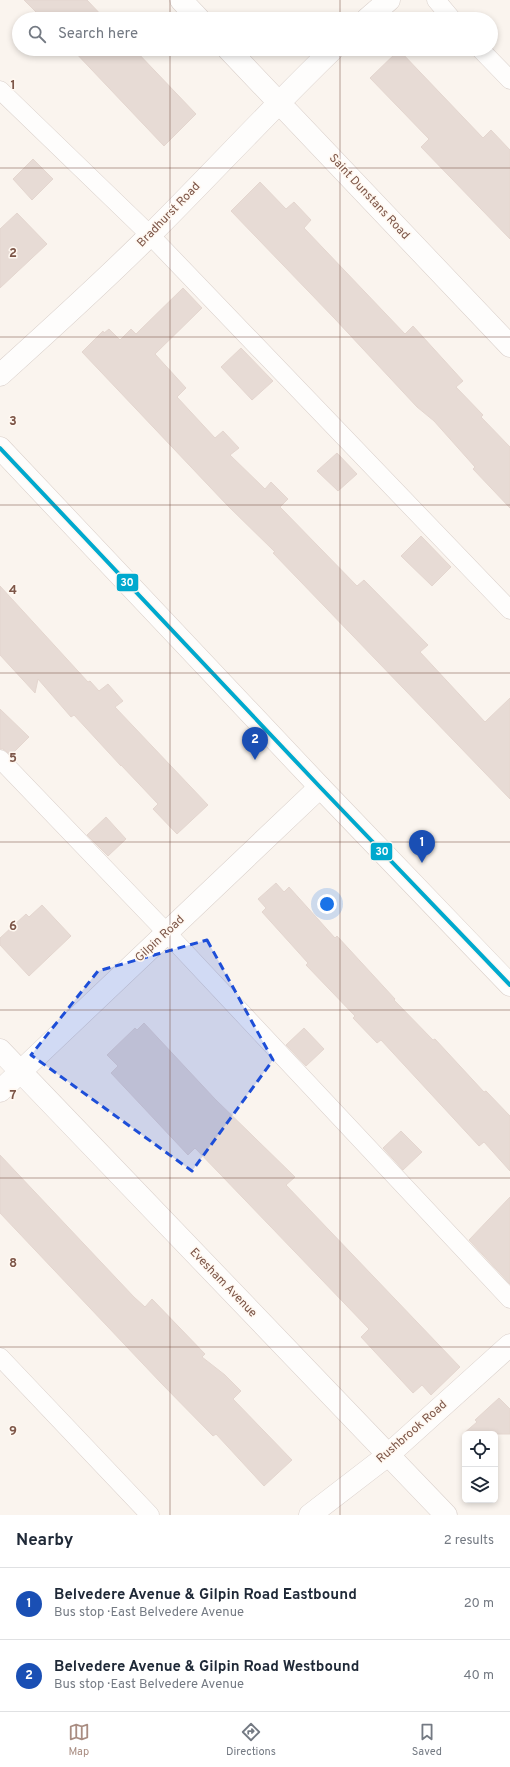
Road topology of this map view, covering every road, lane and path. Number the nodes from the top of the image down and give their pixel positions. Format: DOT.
graph roads {
  1 [pos="181,0"];
  2 [pos="389,0"];
  3 [pos="436,0"];
  4 [pos="192,12"];
  5 [pos="375,12"];
  6 [pos="446,12"];
  7 [pos="235,56"];
  8 [pos="326,56"];
  9 [pos="487,56"];
  10 [pos="510,80"];
  11 [pos="0,90"];
  12 [pos="279,101"];
  13 [pos="150,235"];
  14 [pos="510,346"];
  15 [pos="0,376"];
  16 [pos="0,448"];
  17 [pos="510,610"];
  18 [pos="0,759"];
  19 [pos="320,787"];
  20 [pos="167,933"];
  21 [pos="510,985"];
  22 [pos="0,1050"];
  23 [pos="20,1071"];
  24 [pos="0,1091"];
  25 [pos="510,1299"];
  26 [pos="510,1345"];
  27 [pos="0,1357"];
  28 [pos="388,1455"];
  29 [pos="150,1515"];
  30 [pos="310,1515"];
  31 [pos="446,1515"];
  1 -- 4 [label="street"];
  2 -- 5 [label="street"];
  3 -- 6 [label="lane"];
  7 -- 12 [label="street, Saint Dunstans Road"];
  8 -- 12 [label="street, Bradhurst Road"];
  9 -- 10 [label="lane"];
  11 -- 13 [label="lane"];
  12 -- 13 [label="street, Bradhurst Road"];
  12 -- 14 [label="street, Saint Dunstans Road"];
  13 -- 15 [label="street, Bradhurst Road"];
  13 -- 17 [label="lane"];
  16 -- 19 [label="street"];
  18 -- 20 [label="lane"];
  19 -- 20 [label="street, Gilpin Road"];
  19 -- 21 [label="street"];
  20 -- 23 [label="street, Gilpin Road"];
  20 -- 25 [label="lane"];
  22 -- 23 [label="street, Evesham Avenue"];
  23 -- 24 [label="street, Gilpin Road"];
  23 -- 28 [label="street, Evesham Avenue"];
  26 -- 28 [label="street, Rushbrook Road"];
  27 -- 29 [label="lane"];
  28 -- 30 [label="street, Rushbrook Road"];
  28 -- 31 [label="street, Evesham Avenue"];
}
